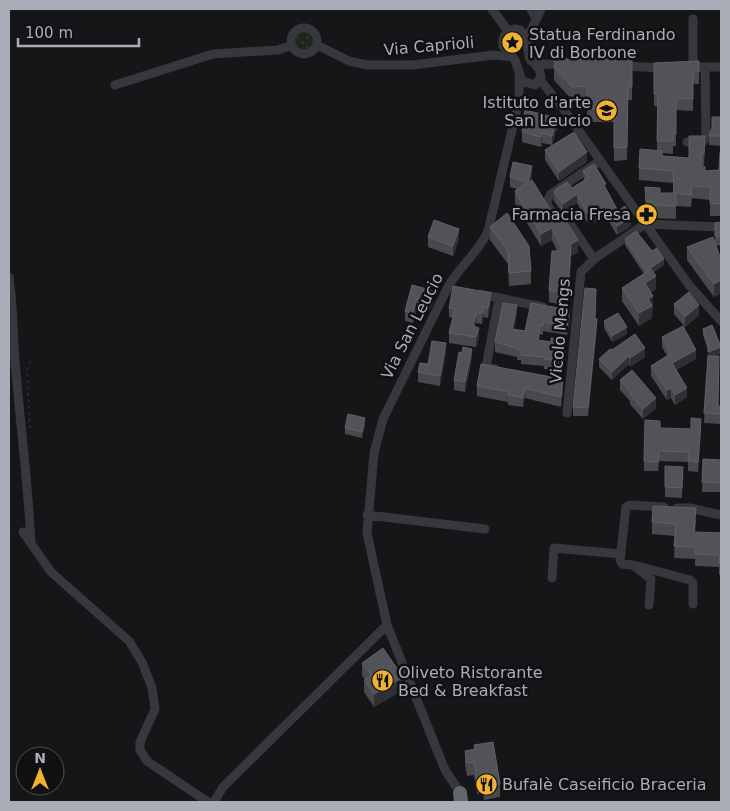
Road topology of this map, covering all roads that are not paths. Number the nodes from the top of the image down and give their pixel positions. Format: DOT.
graph roads {
  1 [pos="492,9"];
  2 [pos="531,9"];
  3 [pos="541,9"];
  4 [pos="536,18"];
  5 [pos="693,19"];
  6 [pos="512,30"];
  7 [pos="527,39"];
  8 [pos="292,45"];
  9 [pos="317,45"];
  10 [pos="503,46"];
  11 [pos="487,55"];
  12 [pos="513,57"];
  13 [pos="532,60"];
  14 [pos="610,66"];
  15 [pos="693,67"];
  16 [pos="721,67"];
  17 [pos="705,68"];
  18 [pos="540,77"];
  19 [pos="520,78"];
  20 [pos="115,85"];
  21 [pos="531,85"];
  22 [pos="519,101"];
  23 [pos="687,142"];
  24 [pos="600,161"];
  25 [pos="645,224"];
  26 [pos="721,227"];
  27 [pos="594,259"];
  28 [pos="9,277"];
  29 [pos="474,292"];
  30 [pos="499,298"];
  31 [pos="566,312"];
  32 [pos="721,321"];
  33 [pos="504,370"];
  34 [pos="568,413"];
  35 [pos="367,515"];
  36 [pos="721,515"];
  37 [pos="485,529"];
  38 [pos="23,532"];
  39 [pos="31,543"];
  40 [pos="621,554"];
  41 [pos="633,565"];
  42 [pos="552,578"];
  43 [pos="650,604"];
  44 [pos="693,604"];
  45 [pos="387,625"];
  46 [pos="462,799"];
  47 [pos="208,802"];
  48 [pos="214,802"];
  1 -- 6 [label="street"];
  2 -- 4 [label="street"];
  3 -- 4 [label="street"];
  4 -- 6 [label="street"];
  4 -- 7 [label="street"];
  5 -- 15 [label="street"];
  6 -- 7 [label="street"];
  6 -- 10 [label="street"];
  7 -- 13 [label="street"];
  8 -- 9 [label="street"];
  8 -- 9 [label="street"];
  8 -- 20 [label="street"];
  9 -- 11 [label="street, Via Caprioli"];
  10 -- 11 [label="street, Via Caprioli"];
  10 -- 12 [label="street"];
  11 -- 12 [label="street, Via Caprioli"];
  12 -- 19 [label="street"];
  13 -- 18 [label="street"];
  13 -- 18 [label="street"];
  14 -- 15 [label="street"];
  15 -- 17 [label="street"];
  16 -- 17 [label="street"];
  17 -- 23 [label="street"];
  18 -- 21 [label="street"];
  18 -- 24 [label="street"];
  19 -- 21 [label="street"];
  19 -- 22 [label="street, Via San Leucio"];
  21 -- 22 [label="street, Via San Leucio"];
  22 -- 35 [label="street, Via San Leucio"];
  24 -- 25 [label="street"];
  24 -- 27 [label="street"];
  25 -- 26 [label="street"];
  25 -- 27 [label="street, Vicolo Mengs"];
  25 -- 32 [label="street"];
  27 -- 31 [label="street, Vicolo Mengs"];
  28 -- 39 [label="street"];
  29 -- 30 [label="street"];
  30 -- 31 [label="street"];
  30 -- 33 [label="street"];
  31 -- 34 [label="street, Vicolo Mengs"];
  35 -- 37 [label="street"];
  35 -- 45 [label="street, Via San Leucio"];
  36 -- 40 [label="street"];
  38 -- 39 [label="street"];
  39 -- 47 [label="street"];
  40 -- 41 [label="street"];
  40 -- 42 [label="street"];
  41 -- 43 [label="street"];
  41 -- 44 [label="street"];
  45 -- 46 [label="street, Via San Leucio"];
  45 -- 48 [label="street"];
}
